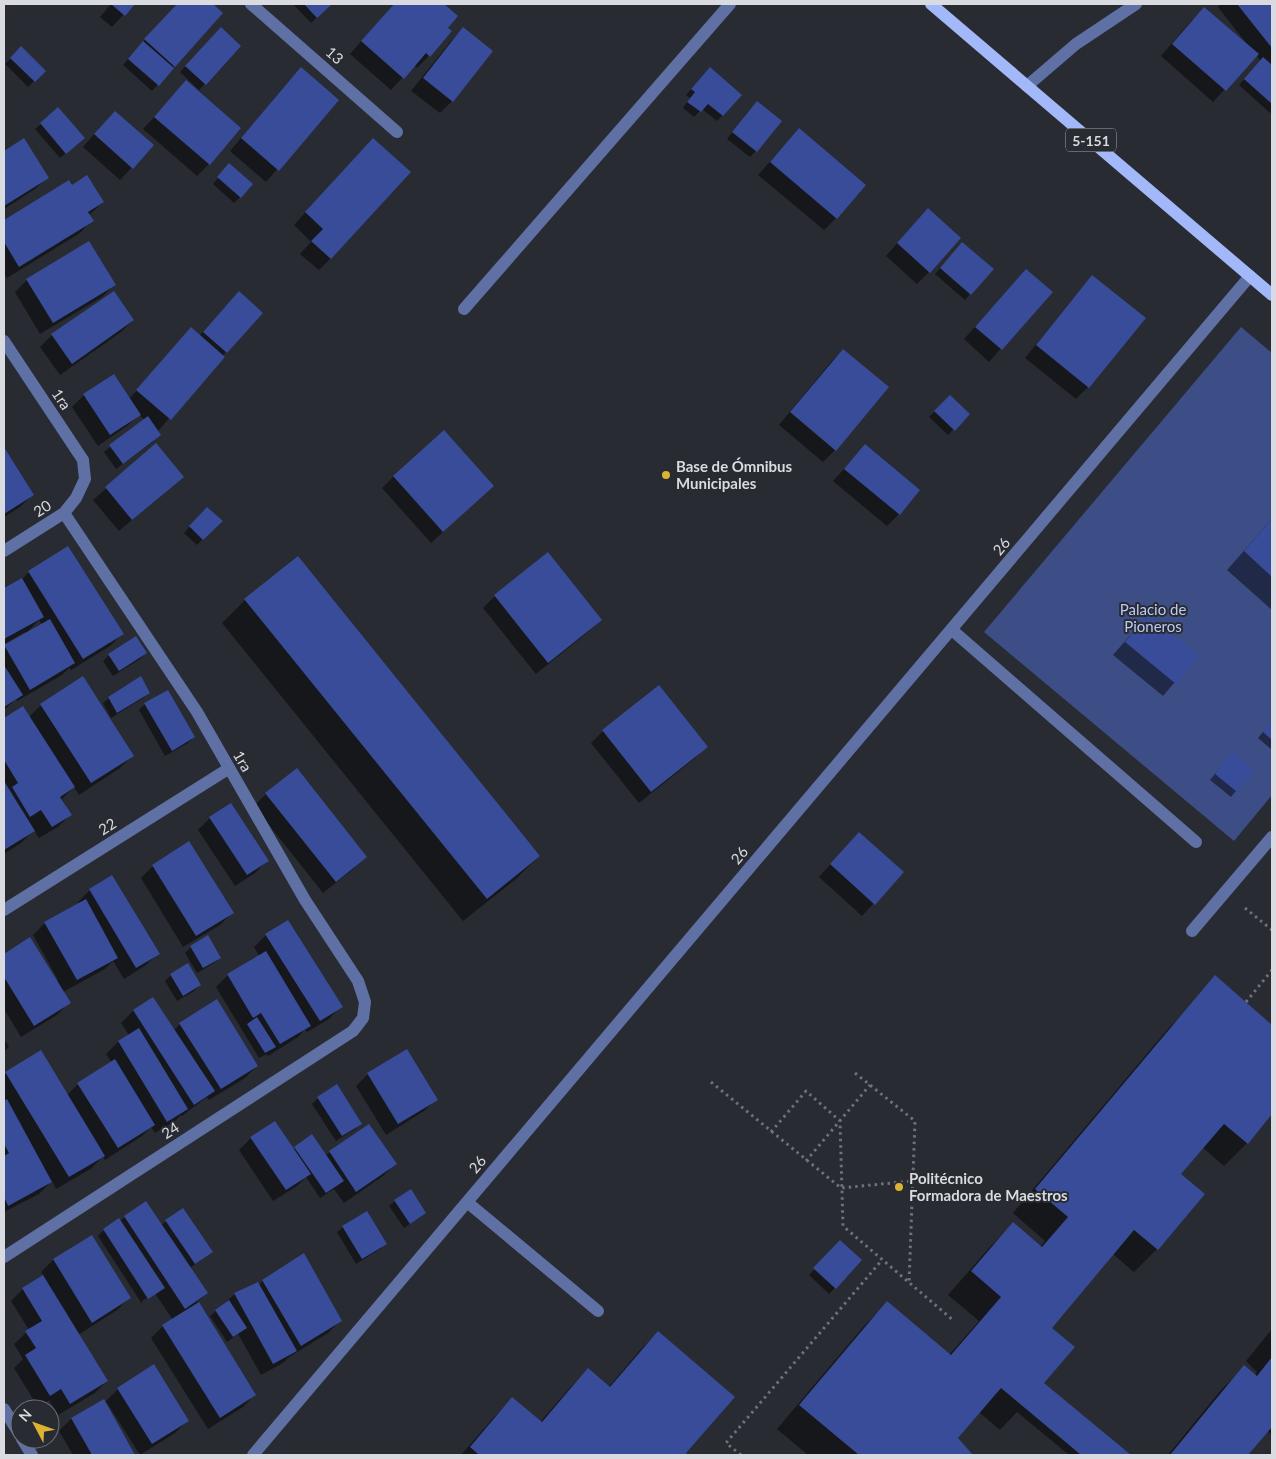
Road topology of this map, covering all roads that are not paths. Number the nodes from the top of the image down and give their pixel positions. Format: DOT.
graph roads {
  1 [pos="251,4"];
  2 [pos="730,4"];
  3 [pos="931,4"];
  4 [pos="1136,4"];
  5 [pos="1027,86"];
  6 [pos="397,132"];
  7 [pos="1250,276"];
  8 [pos="1272,295"];
  9 [pos="464,309"];
  10 [pos="4,341"];
  11 [pos="85,479"];
  12 [pos="64,513"];
  13 [pos="4,552"];
  14 [pos="952,630"];
  15 [pos="228,769"];
  16 [pos="1272,836"];
  17 [pos="1196,842"];
  18 [pos="4,910"];
  19 [pos="1192,931"];
  20 [pos="353,1031"];
  21 [pos="467,1202"];
  22 [pos="4,1257"];
  23 [pos="598,1311"];
  24 [pos="253,1455"];
  1 -- 6 [label="street, 13"];
  2 -- 9 [label="street"];
  3 -- 5 [label="main road, 5-151"];
  4 -- 5 [label="street"];
  5 -- 7 [label="main road, 5-151"];
  7 -- 8 [label="main road, 5-151"];
  7 -- 14 [label="street, 26"];
  10 -- 11 [label="street, 1ra"];
  11 -- 12 [label="street, 20"];
  12 -- 13 [label="street, 20"];
  12 -- 15 [label="street, 1ra"];
  14 -- 17 [label="street"];
  14 -- 21 [label="street, 26"];
  15 -- 18 [label="street, 22"];
  15 -- 20 [label="street, 1ra"];
  16 -- 19 [label="street"];
  20 -- 22 [label="street, 24"];
  21 -- 23 [label="street"];
  21 -- 24 [label="street, 26"];
}
